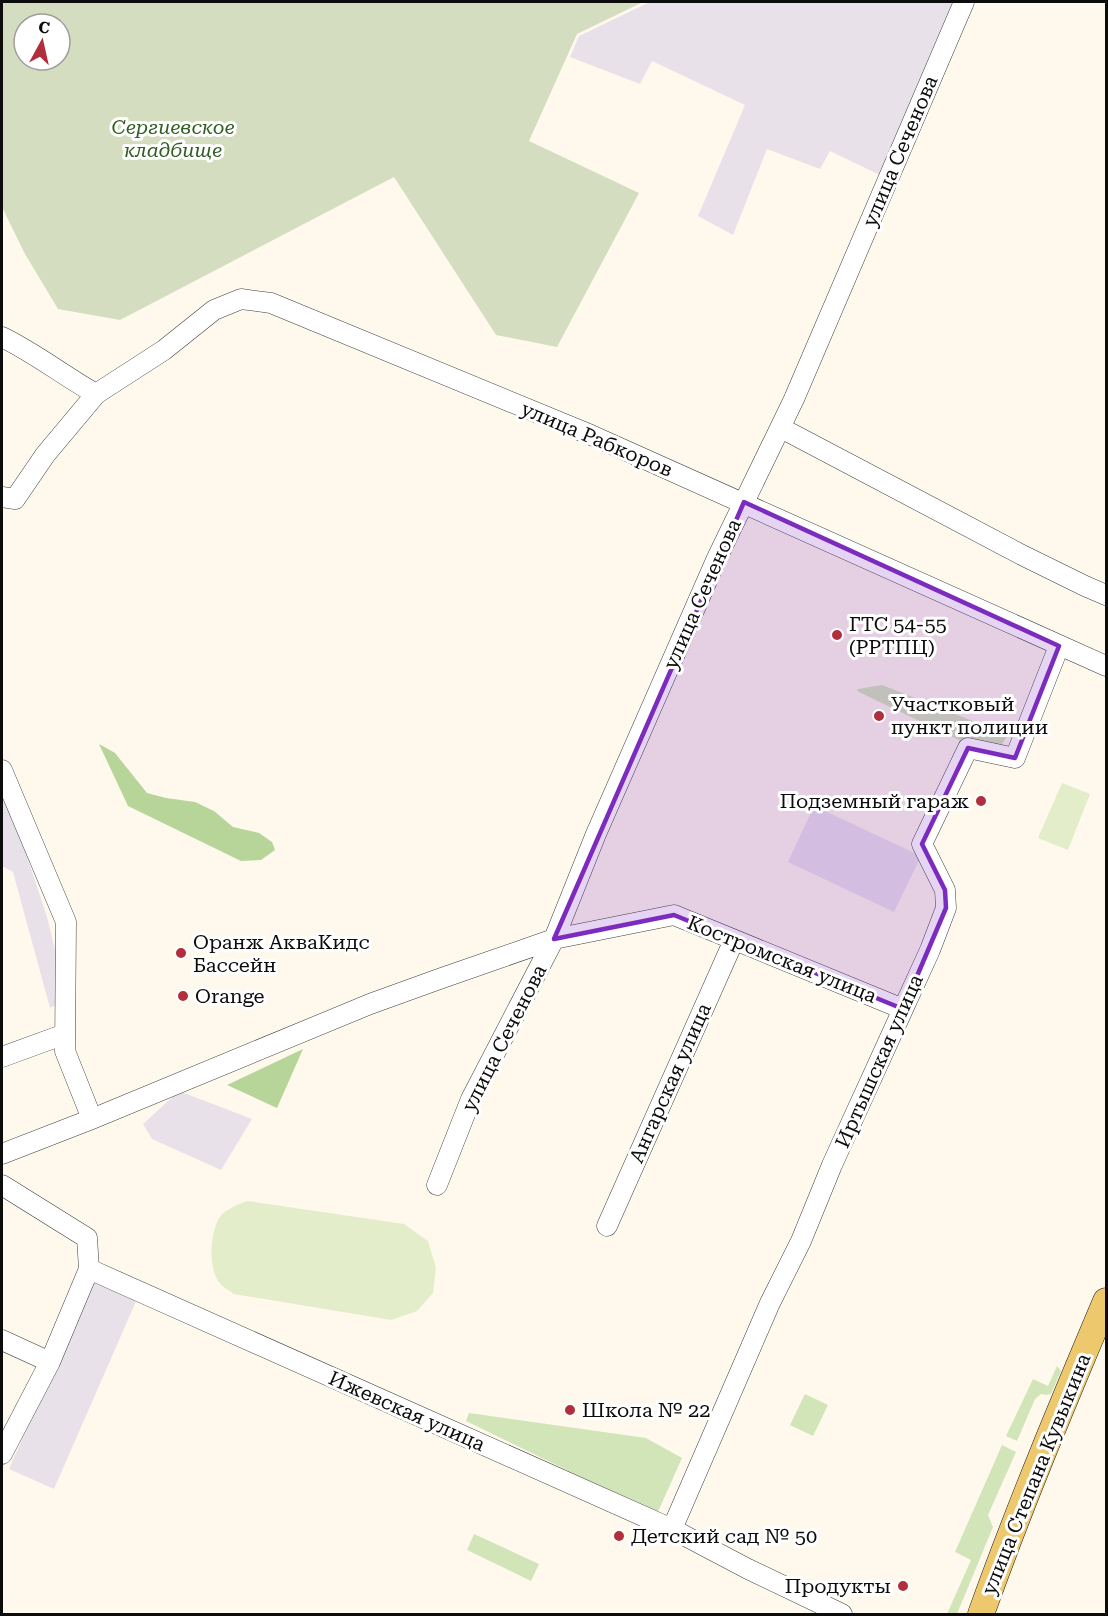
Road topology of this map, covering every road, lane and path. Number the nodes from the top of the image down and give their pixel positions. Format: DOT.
graph roads {
  1 [pos="964,2"];
  2 [pos="2,337"];
  3 [pos="96,394"];
  4 [pos="781,428"];
  5 [pos="2,497"];
  6 [pos="744,502"];
  7 [pos="1107,595"];
  8 [pos="1059,646"];
  9 [pos="1107,666"];
  10 [pos="2,770"];
  11 [pos="554,939"];
  12 [pos="734,940"];
  13 [pos="903,1009"];
  14 [pos="65,1034"];
  15 [pos="2,1057"];
  16 [pos="92,1119"];
  17 [pos="2,1154"];
  18 [pos="2,1185"];
  19 [pos="437,1185"];
  20 [pos="607,1226"];
  21 [pos="89,1269"];
  22 [pos="1107,1301"];
  23 [pos="2,1340"];
  24 [pos="50,1362"];
  25 [pos="2,1454"];
  26 [pos="672,1529"];
  27 [pos="842,1614"];
  28 [pos="981,1614"];
  1 -- 4 [label="street, улица Сеченова"];
  2 -- 3 [label="street"];
  3 -- 5 [label="street, улица Рабкоров"];
  3 -- 6 [label="street, улица Рабкоров"];
  4 -- 6 [label="street, улица Сеченова"];
  4 -- 7 [label="street"];
  6 -- 8 [label="street, улица Рабкоров"];
  6 -- 11 [label="street, улица Сеченова"];
  8 -- 9 [label="street, улица Рабкоров"];
  8 -- 13 [label="street, Иртышская улица"];
  10 -- 14 [label="street"];
  11 -- 12 [label="street, Костромская улица"];
  11 -- 16 [label="street, Костромская улица"];
  11 -- 19 [label="street, улица Сеченова"];
  12 -- 13 [label="street, Костромская улица"];
  12 -- 20 [label="street, Ангарская улица"];
  13 -- 26 [label="street, Иртышская улица"];
  14 -- 15 [label="street"];
  14 -- 16 [label="street"];
  16 -- 17 [label="street, Костромская улица"];
  18 -- 21 [label="street"];
  21 -- 24 [label="street"];
  21 -- 26 [label="street, Ижевская улица"];
  22 -- 28 [label="main road, улица Степана Кувыкина"];
  23 -- 24 [label="street"];
  24 -- 25 [label="street"];
  26 -- 27 [label="street, Ижевская улица"];
}
